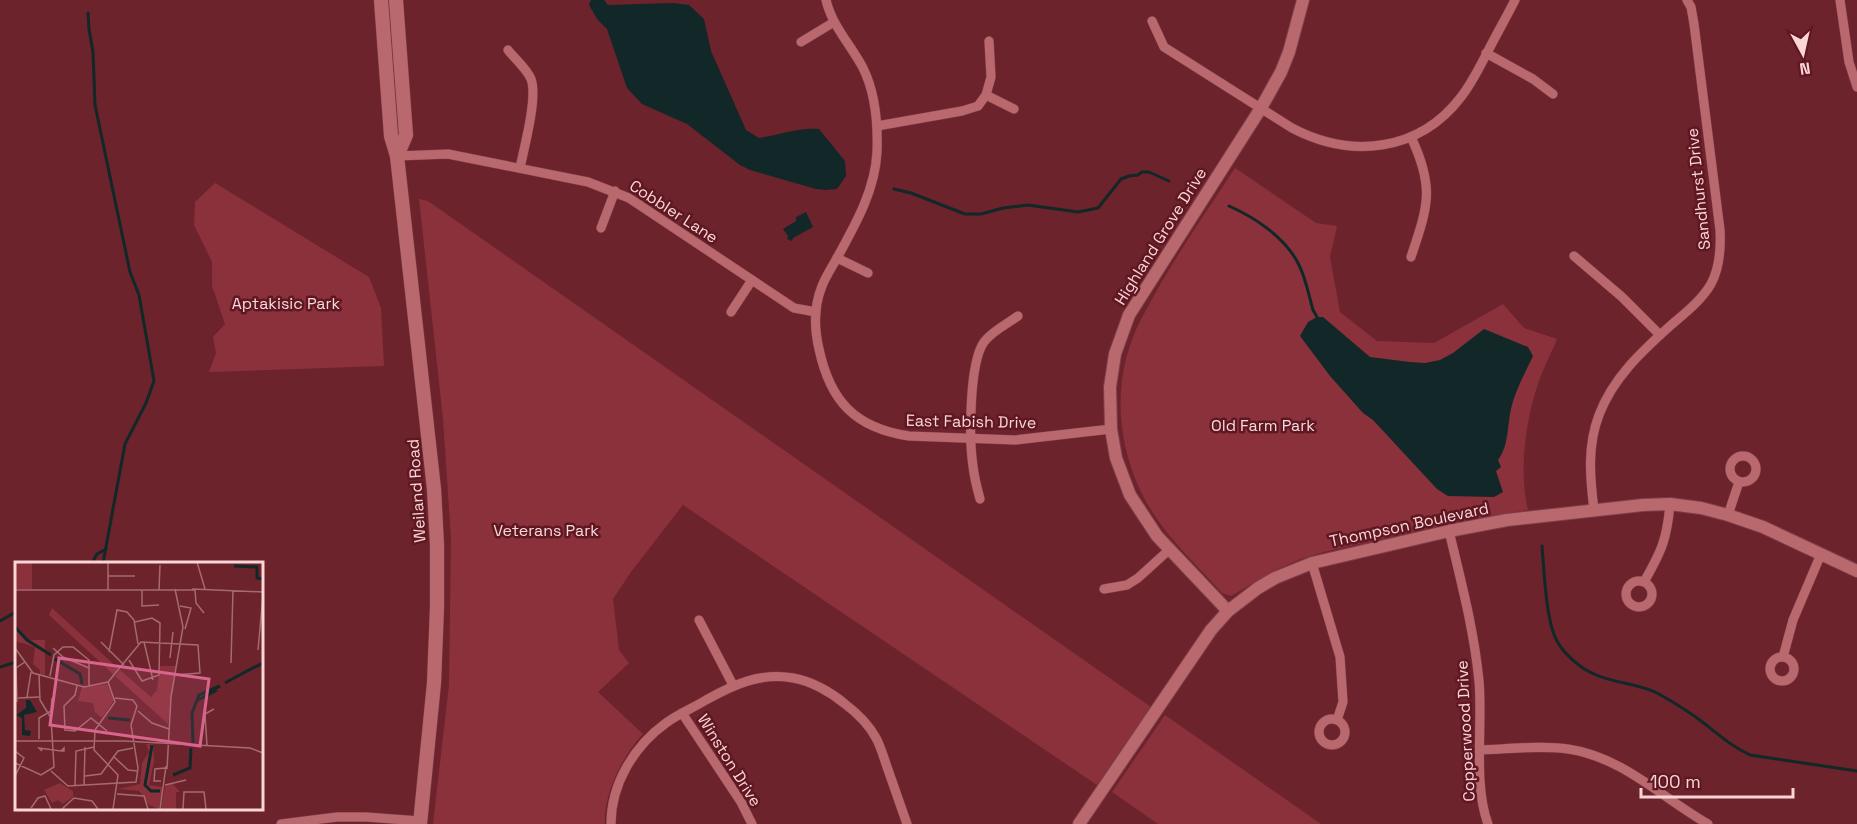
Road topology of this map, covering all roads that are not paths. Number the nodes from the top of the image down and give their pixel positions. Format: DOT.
graph roads {
  1 [pos="381,0"];
  2 [pos="396,0"];
  3 [pos="826,0"];
  4 [pos="1303,0"];
  5 [pos="1515,0"];
  6 [pos="1688,0"];
  7 [pos="1840,0"];
  8 [pos="1152,21"];
  9 [pos="834,22"];
  10 [pos="989,41"];
  11 [pos="801,42"];
  12 [pos="508,50"];
  13 [pos="1486,53"];
  14 [pos="1857,87"];
  15 [pos="1553,94"];
  16 [pos="986,95"];
  17 [pos="1261,108"];
  18 [pos="1014,109"];
  19 [pos="877,126"];
  20 [pos="1411,137"];
  21 [pos="397,156"];
  22 [pos="520,168"];
  23 [pos="615,191"];
  24 [pos="601,228"];
  25 [pos="1574,256"];
  26 [pos="1411,257"];
  27 [pos="837,258"];
  28 [pos="868,273"];
  29 [pos="752,280"];
  30 [pos="731,312"];
  31 [pos="816,312"];
  32 [pos="1018,316"];
  33 [pos="1660,335"];
  34 [pos="1111,429"];
  35 [pos="972,438"];
  36 [pos="1740,482"];
  37 [pos="980,499"];
  38 [pos="1670,504"];
  39 [pos="1594,510"];
  40 [pos="1728,514"];
  41 [pos="1449,531"];
  42 [pos="1170,549"];
  43 [pos="1821,554"];
  44 [pos="1312,563"];
  45 [pos="1857,572"];
  46 [pos="1644,582"];
  47 [pos="1104,589"];
  48 [pos="1228,611"];
  49 [pos="699,620"];
  50 [pos="1783,657"];
  51 [pos="733,686"];
  52 [pos="682,713"];
  53 [pos="1337,720"];
  54 [pos="1480,750"];
  55 [pos="420,822"];
  56 [pos="281,824"];
  57 [pos="611,824"];
  58 [pos="752,824"];
  59 [pos="907,824"];
  60 [pos="1079,824"];
  61 [pos="1488,824"];
  62 [pos="1708,824"];
  1 -- 21 [label="main road, Weiland Road"];
  2 -- 21 [label="main road, Weiland Road"];
  3 -- 9 [label="street, East Fabish Drive"];
  4 -- 17 [label="street, Highland Grove Drive"];
  5 -- 13 [label="street"];
  6 -- 33 [label="street, Sandhurst Drive"];
  7 -- 14 [label="street"];
  8 -- 17 [label="street"];
  9 -- 11 [label="street"];
  9 -- 19 [label="street, East Fabish Drive"];
  10 -- 16 [label="street"];
  12 -- 22 [label="street"];
  13 -- 15 [label="street"];
  13 -- 20 [label="street"];
  16 -- 18 [label="street"];
  16 -- 19 [label="street"];
  17 -- 20 [label="street"];
  17 -- 34 [label="street, Highland Grove Drive"];
  19 -- 27 [label="street, East Fabish Drive"];
  20 -- 26 [label="street"];
  21 -- 22 [label="street, Cobbler Lane"];
  21 -- 55 [label="main road, Weiland Road"];
  22 -- 23 [label="street, Cobbler Lane"];
  23 -- 24 [label="street"];
  23 -- 29 [label="street, Cobbler Lane"];
  25 -- 33 [label="street"];
  27 -- 28 [label="street"];
  27 -- 31 [label="street, East Fabish Drive"];
  29 -- 30 [label="street"];
  29 -- 31 [label="street, Cobbler Lane"];
  31 -- 35 [label="street, East Fabish Drive"];
  32 -- 35 [label="street"];
  33 -- 39 [label="street, Sandhurst Drive"];
  34 -- 35 [label="street, East Fabish Drive"];
  34 -- 42 [label="street, Highland Grove Drive"];
  35 -- 37 [label="street"];
  36 -- 40 [label="street"];
  38 -- 39 [label="street, Thompson Boulevard"];
  38 -- 40 [label="street, Thompson Boulevard"];
  38 -- 46 [label="street"];
  39 -- 41 [label="street, Thompson Boulevard"];
  40 -- 43 [label="street, Thompson Boulevard"];
  41 -- 44 [label="street, Thompson Boulevard"];
  41 -- 54 [label="street, Copperwood Drive"];
  42 -- 47 [label="street"];
  42 -- 48 [label="street, Highland Grove Drive"];
  43 -- 45 [label="street, Thompson Boulevard"];
  43 -- 50 [label="street"];
  44 -- 48 [label="street, Thompson Boulevard"];
  44 -- 53 [label="street"];
  48 -- 60 [label="street, Thompson Boulevard"];
  49 -- 51 [label="street"];
  51 -- 52 [label="street"];
  51 -- 59 [label="street"];
  52 -- 57 [label="street"];
  52 -- 58 [label="street, Winston Drive"];
  54 -- 61 [label="street, Copperwood Drive"];
  54 -- 62 [label="street"];
  55 -- 56 [label="street"];
}
